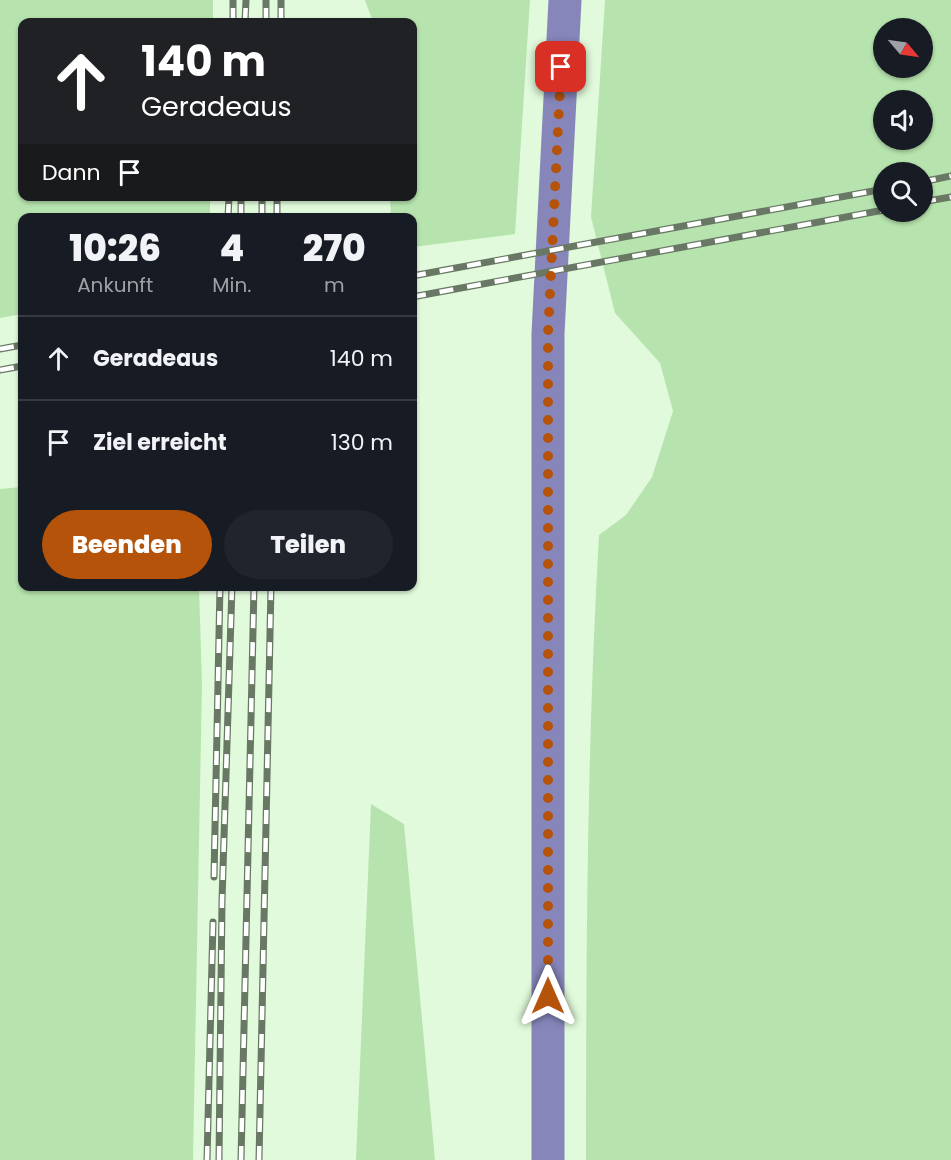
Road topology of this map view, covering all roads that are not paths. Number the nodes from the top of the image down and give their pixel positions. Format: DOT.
graph roads {
  1 [pos="565,0"];
  2 [pos="548,1160"];
  1 -- 2 [label="main road"];
}
